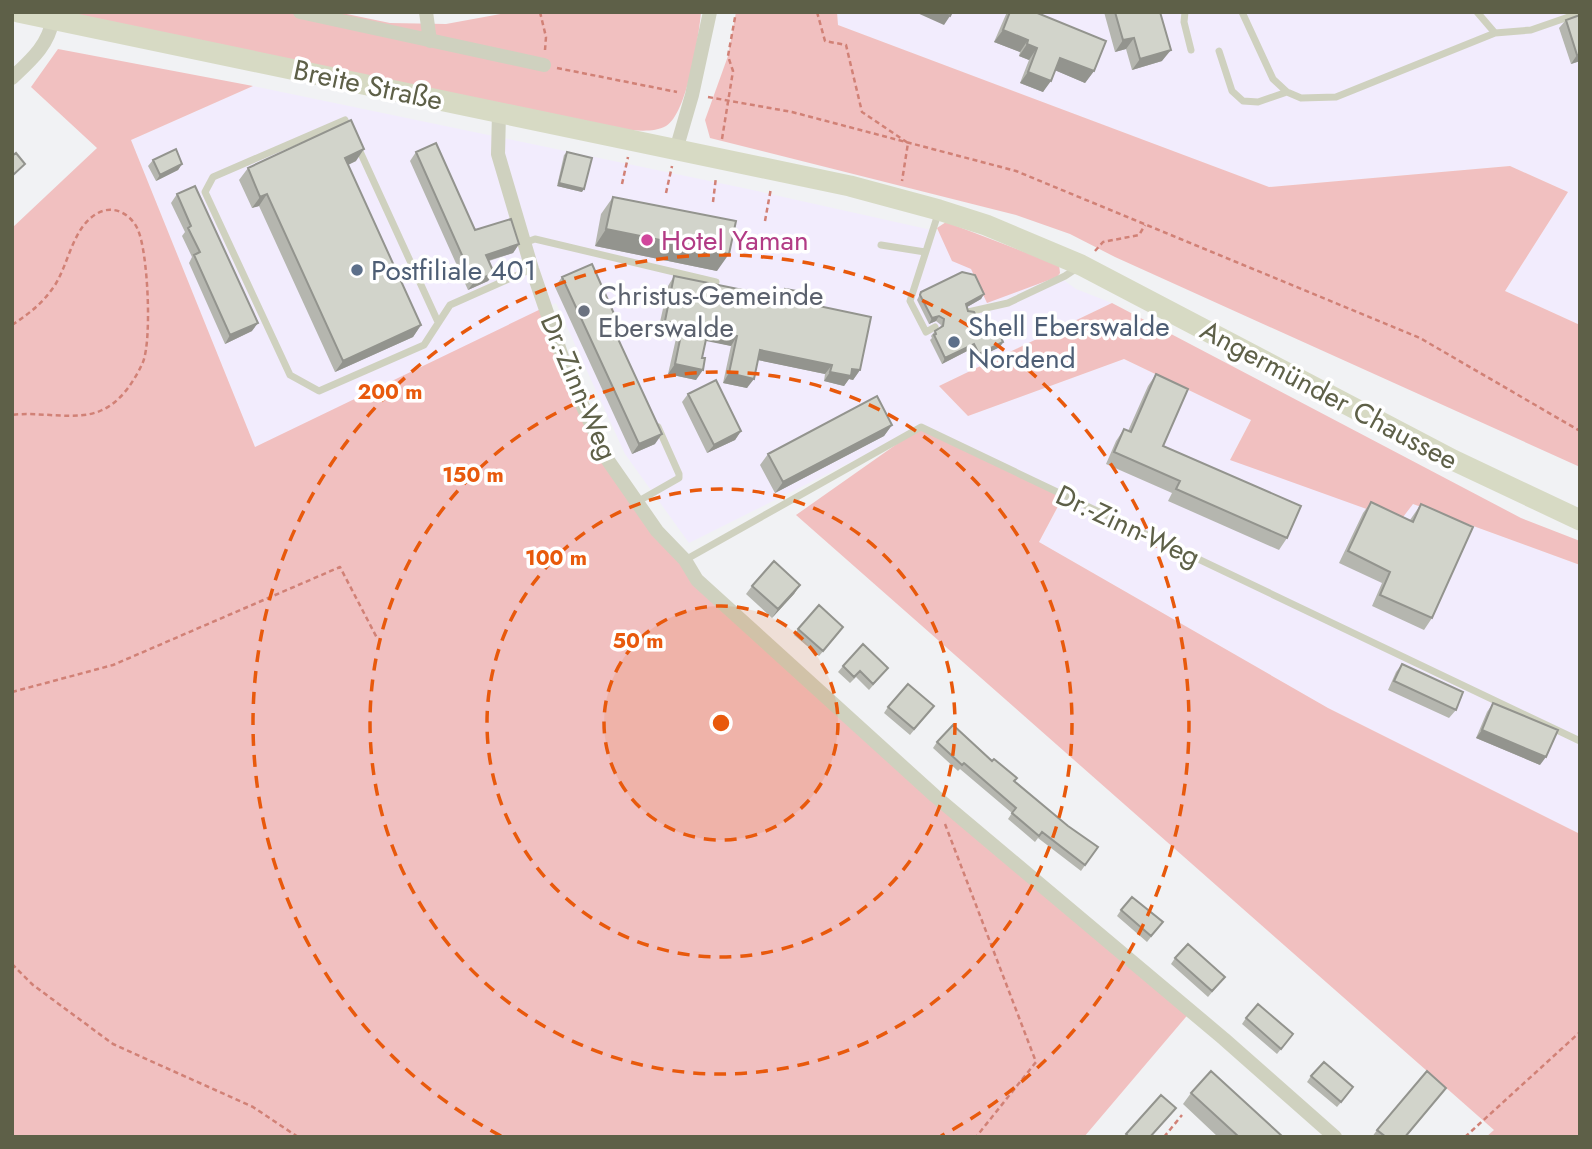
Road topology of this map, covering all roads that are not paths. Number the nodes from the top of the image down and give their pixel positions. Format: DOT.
graph roads {
  1 [pos="18,12"];
  2 [pos="300,12"];
  3 [pos="426,12"];
  4 [pos="710,12"];
  5 [pos="1185,12"];
  6 [pos="1242,12"];
  7 [pos="1477,12"];
  8 [pos="1580,13"];
  9 [pos="53,19"];
  10 [pos="1495,33"];
  11 [pos="430,41"];
  12 [pos="1191,50"];
  13 [pos="1219,51"];
  14 [pos="544,65"];
  15 [pos="12,78"];
  16 [pos="1287,92"];
  17 [pos="499,113"];
  18 [pos="674,158"];
  19 [pos="718,159"];
  20 [pos="939,210"];
  21 [pos="524,243"];
  22 [pos="881,245"];
  23 [pos="925,252"];
  24 [pos="1081,265"];
  25 [pos="532,269"];
  26 [pos="716,282"];
  27 [pos="968,312"];
  28 [pos="438,322"];
  29 [pos="935,327"];
  30 [pos="653,416"];
  31 [pos="636,502"];
  32 [pos="1580,520"];
  33 [pos="685,560"];
  34 [pos="1580,741"];
  35 [pos="1335,1137"];
  1 -- 9 [label="main road, Breite Straße"];
  2 -- 11 [label="street"];
  3 -- 11 [label="street"];
  4 -- 18 [label="street"];
  5 -- 12 [label="lane"];
  6 -- 16 [label="lane"];
  7 -- 10 [label="lane"];
  8 -- 10 [label="lane"];
  9 -- 15 [label="street"];
  9 -- 17 [label="main road, Breite Straße"];
  10 -- 16 [label="lane"];
  11 -- 14 [label="street"];
  13 -- 16 [label="lane"];
  17 -- 18 [label="main road, Breite Straße"];
  17 -- 21 [label="street, Dr.-Zinn-Weg"];
  18 -- 19 [label="main road, Breite Straße"];
  19 -- 20 [label="main road, Angermünder Chaussee"];
  20 -- 23 [label="lane"];
  20 -- 24 [label="main road, Angermünder Chaussee"];
  21 -- 25 [label="street, Dr.-Zinn-Weg"];
  21 -- 26 [label="lane"];
  22 -- 23 [label="lane"];
  23 -- 29 [label="lane"];
  24 -- 27 [label="lane"];
  24 -- 32 [label="main road, Angermünder Chaussee"];
  25 -- 28 [label="lane"];
  25 -- 31 [label="street, Dr.-Zinn-Weg"];
  28 -- 28 [label="lane"];
  30 -- 31 [label="lane"];
  31 -- 33 [label="street, Dr.-Zinn-Weg"];
  33 -- 34 [label="lane, Dr.-Zinn-Weg"];
  33 -- 35 [label="street, Dr.-Zinn-Weg"];
}
